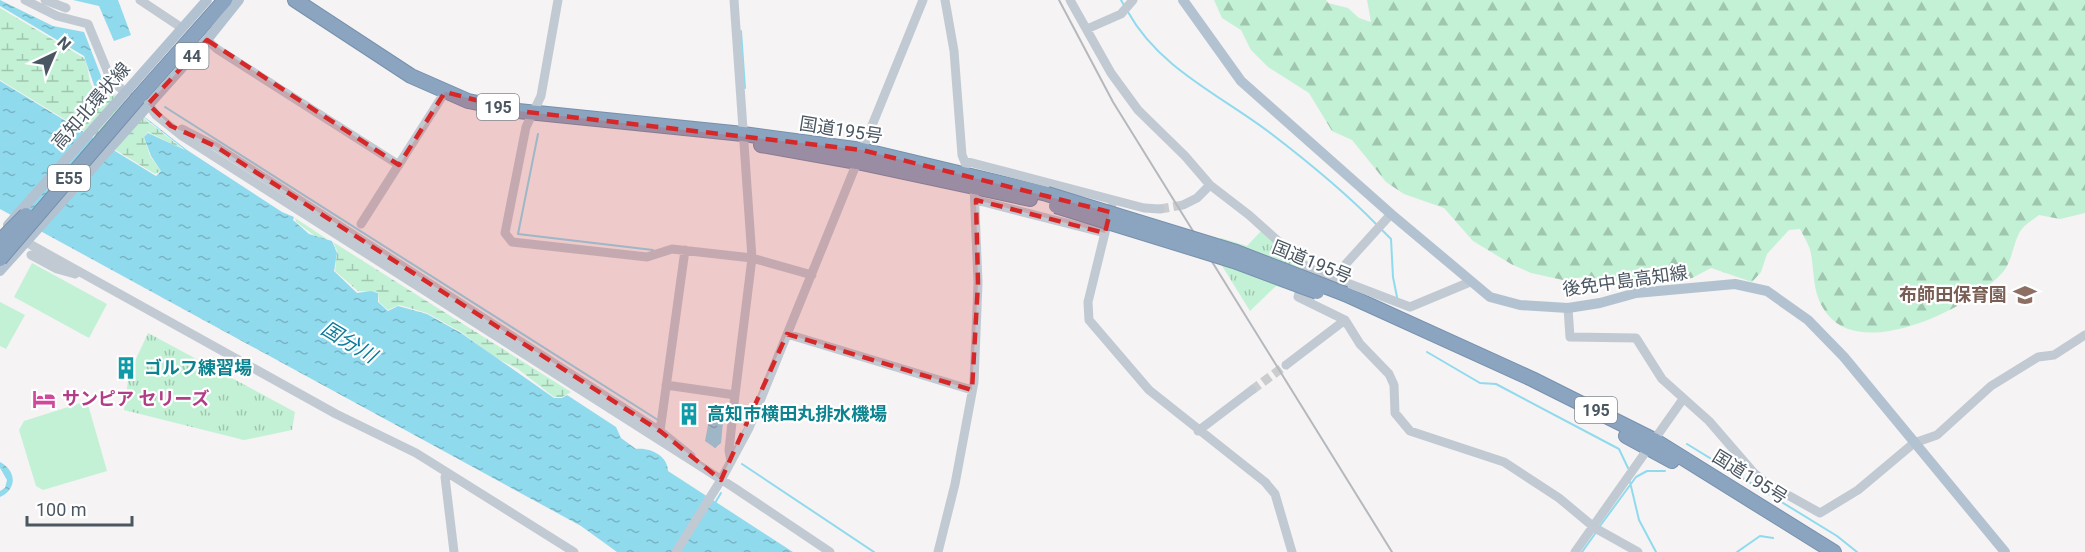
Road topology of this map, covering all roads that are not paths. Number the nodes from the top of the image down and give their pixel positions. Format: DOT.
graph roads {
  1 [pos="25,0"];
  2 [pos="45,0"];
  3 [pos="140,0"];
  4 [pos="207,0"];
  5 [pos="225,0"];
  6 [pos="239,0"];
  7 [pos="295,0"];
  8 [pos="558,0"];
  9 [pos="734,0"];
  10 [pos="922,0"];
  11 [pos="945,0"];
  12 [pos="1070,0"];
  13 [pos="1133,0"];
  14 [pos="1183,0"];
  15 [pos="66,8"];
  16 [pos="182,28"];
  17 [pos="1087,29"];
  18 [pos="207,40"];
  19 [pos="445,92"];
  20 [pos="134,98"];
  21 [pos="532,112"];
  22 [pos="171,126"];
  23 [pos="743,138"];
  24 [pos="860,156"];
  25 [pos="399,165"];
  26 [pos="966,167"];
  27 [pos="1210,185"];
  28 [pos="975,193"];
  29 [pos="1046,199"];
  30 [pos="1113,200"];
  31 [pos="1183,205"];
  32 [pos="1160,209"];
  33 [pos="1391,214"];
  34 [pos="361,224"];
  35 [pos="2,231"];
  36 [pos="1105,233"];
  37 [pos="27,241"];
  38 [pos="684,250"];
  39 [pos="31,255"];
  40 [pos="752,258"];
  41 [pos="0,259"];
  42 [pos="1308,268"];
  43 [pos="0,271"];
  44 [pos="812,275"];
  45 [pos="1334,277"];
  46 [pos="87,278"];
  47 [pos="1470,282"];
  48 [pos="1568,308"];
  49 [pos="1345,320"];
  50 [pos="787,334"];
  51 [pos="2085,335"];
  52 [pos="1286,365"];
  53 [pos="666,385"];
  54 [pos="972,390"];
  55 [pos="1252,390"];
  56 [pos="735,395"];
  57 [pos="1683,399"];
  58 [pos="660,431"];
  59 [pos="1198,431"];
  60 [pos="1914,443"];
  61 [pos="1651,444"];
  62 [pos="400,447"];
  63 [pos="731,462"];
  64 [pos="701,468"];
  65 [pos="445,477"];
  66 [pos="719,483"];
  67 [pos="1596,529"];
  68 [pos="454,552"];
  69 [pos="564,552"];
  70 [pos="574,552"];
  71 [pos="676,552"];
  72 [pos="830,552"];
  73 [pos="938,552"];
  74 [pos="1292,552"];
  75 [pos="1575,552"];
  76 [pos="1638,552"];
  77 [pos="1820,552"];
  78 [pos="1834,552"];
  79 [pos="2005,552"];
  1 -- 20 [label="street"];
  2 -- 15 [label="street"];
  3 -- 16 [label="street"];
  4 -- 16 [label="main road, 高知北環状線 / 44"];
  5 -- 20 [label="highway, E55"];
  6 -- 18 [label="main road, 高知北環状線 / 44"];
  7 -- 19 [label="highway, 国道195号 / 195"];
  8 -- 21 [label="street"];
  9 -- 23 [label="street"];
  10 -- 24 [label="street"];
  11 -- 26 [label="street"];
  12 -- 17 [label="street"];
  13 -- 17 [label="street"];
  14 -- 33 [label="main road, 後免中島高知線"];
  16 -- 20 [label="main road, 高知北環状線 / 44"];
  17 -- 27 [label="street"];
  18 -- 20 [label="main road, 高知北環状線 / 44"];
  18 -- 25 [label="street"];
  19 -- 21 [label="highway, 国道195号 / 195"];
  19 -- 25 [label="street"];
  20 -- 22 [label="street"];
  20 -- 35 [label="highway, bridge"];
  20 -- 37 [label="main road, 高知北環状線 / 44"];
  20 -- 41 [label="highway, E55, bridge"];
  21 -- 23 [label="highway, 国道195号 / 195"];
  21 -- 38 [label="street"];
  22 -- 58 [label="street"];
  22 -- 64 [label="street"];
  23 -- 24 [label="highway, 国道195号 / 195"];
  23 -- 40 [label="street"];
  24 -- 26 [label="highway, 国道195号 / 195"];
  24 -- 28 [label="highway, 国道195号 / 195"];
  24 -- 44 [label="street"];
  25 -- 34 [label="street"];
  26 -- 29 [label="highway, 国道195号 / 195"];
  26 -- 30 [label="street"];
  27 -- 31 [label="street"];
  27 -- 42 [label="street"];
  28 -- 29 [label="highway, 国道195号 / 195"];
  28 -- 36 [label="street"];
  28 -- 54 [label="street"];
  29 -- 61 [label="highway, 国道195号 / 195, bridge"];
  30 -- 32 [label="street"];
  30 -- 36 [label="street"];
  33 -- 45 [label="street"];
  33 -- 47 [label="main road, 後免中島高知線"];
  36 -- 59 [label="street"];
  37 -- 43 [label="main road, 高知北環状線 / 44"];
  37 -- 46 [label="street"];
  38 -- 40 [label="street"];
  38 -- 53 [label="street"];
  39 -- 46 [label="street"];
  40 -- 44 [label="street"];
  40 -- 56 [label="street"];
  42 -- 45 [label="street"];
  42 -- 49 [label="street"];
  44 -- 50 [label="street"];
  45 -- 47 [label="street"];
  46 -- 62 [label="street"];
  47 -- 48 [label="main road, 後免中島高知線"];
  48 -- 57 [label="street"];
  48 -- 60 [label="main road, 後免中島高知線"];
  49 -- 52 [label="street"];
  49 -- 67 [label="street"];
  50 -- 54 [label="street"];
  50 -- 63 [label="street"];
  51 -- 60 [label="street"];
  53 -- 56 [label="street"];
  53 -- 58 [label="street"];
  54 -- 73 [label="street"];
  55 -- 59 [label="street"];
  56 -- 63 [label="street"];
  57 -- 60 [label="street"];
  57 -- 61 [label="street"];
  58 -- 64 [label="street"];
  59 -- 74 [label="street"];
  60 -- 79 [label="main road, 後免中島高知線"];
  61 -- 67 [label="street"];
  61 -- 77 [label="highway, 国道195号 / 195"];
  61 -- 78 [label="highway, 国道195号 / 195"];
  62 -- 65 [label="street"];
  62 -- 70 [label="street"];
  63 -- 66 [label="street"];
  64 -- 66 [label="street"];
  65 -- 68 [label="street"];
  65 -- 69 [label="street"];
  66 -- 71 [label="street"];
  66 -- 72 [label="street"];
  67 -- 75 [label="street"];
  67 -- 76 [label="street"];
}
